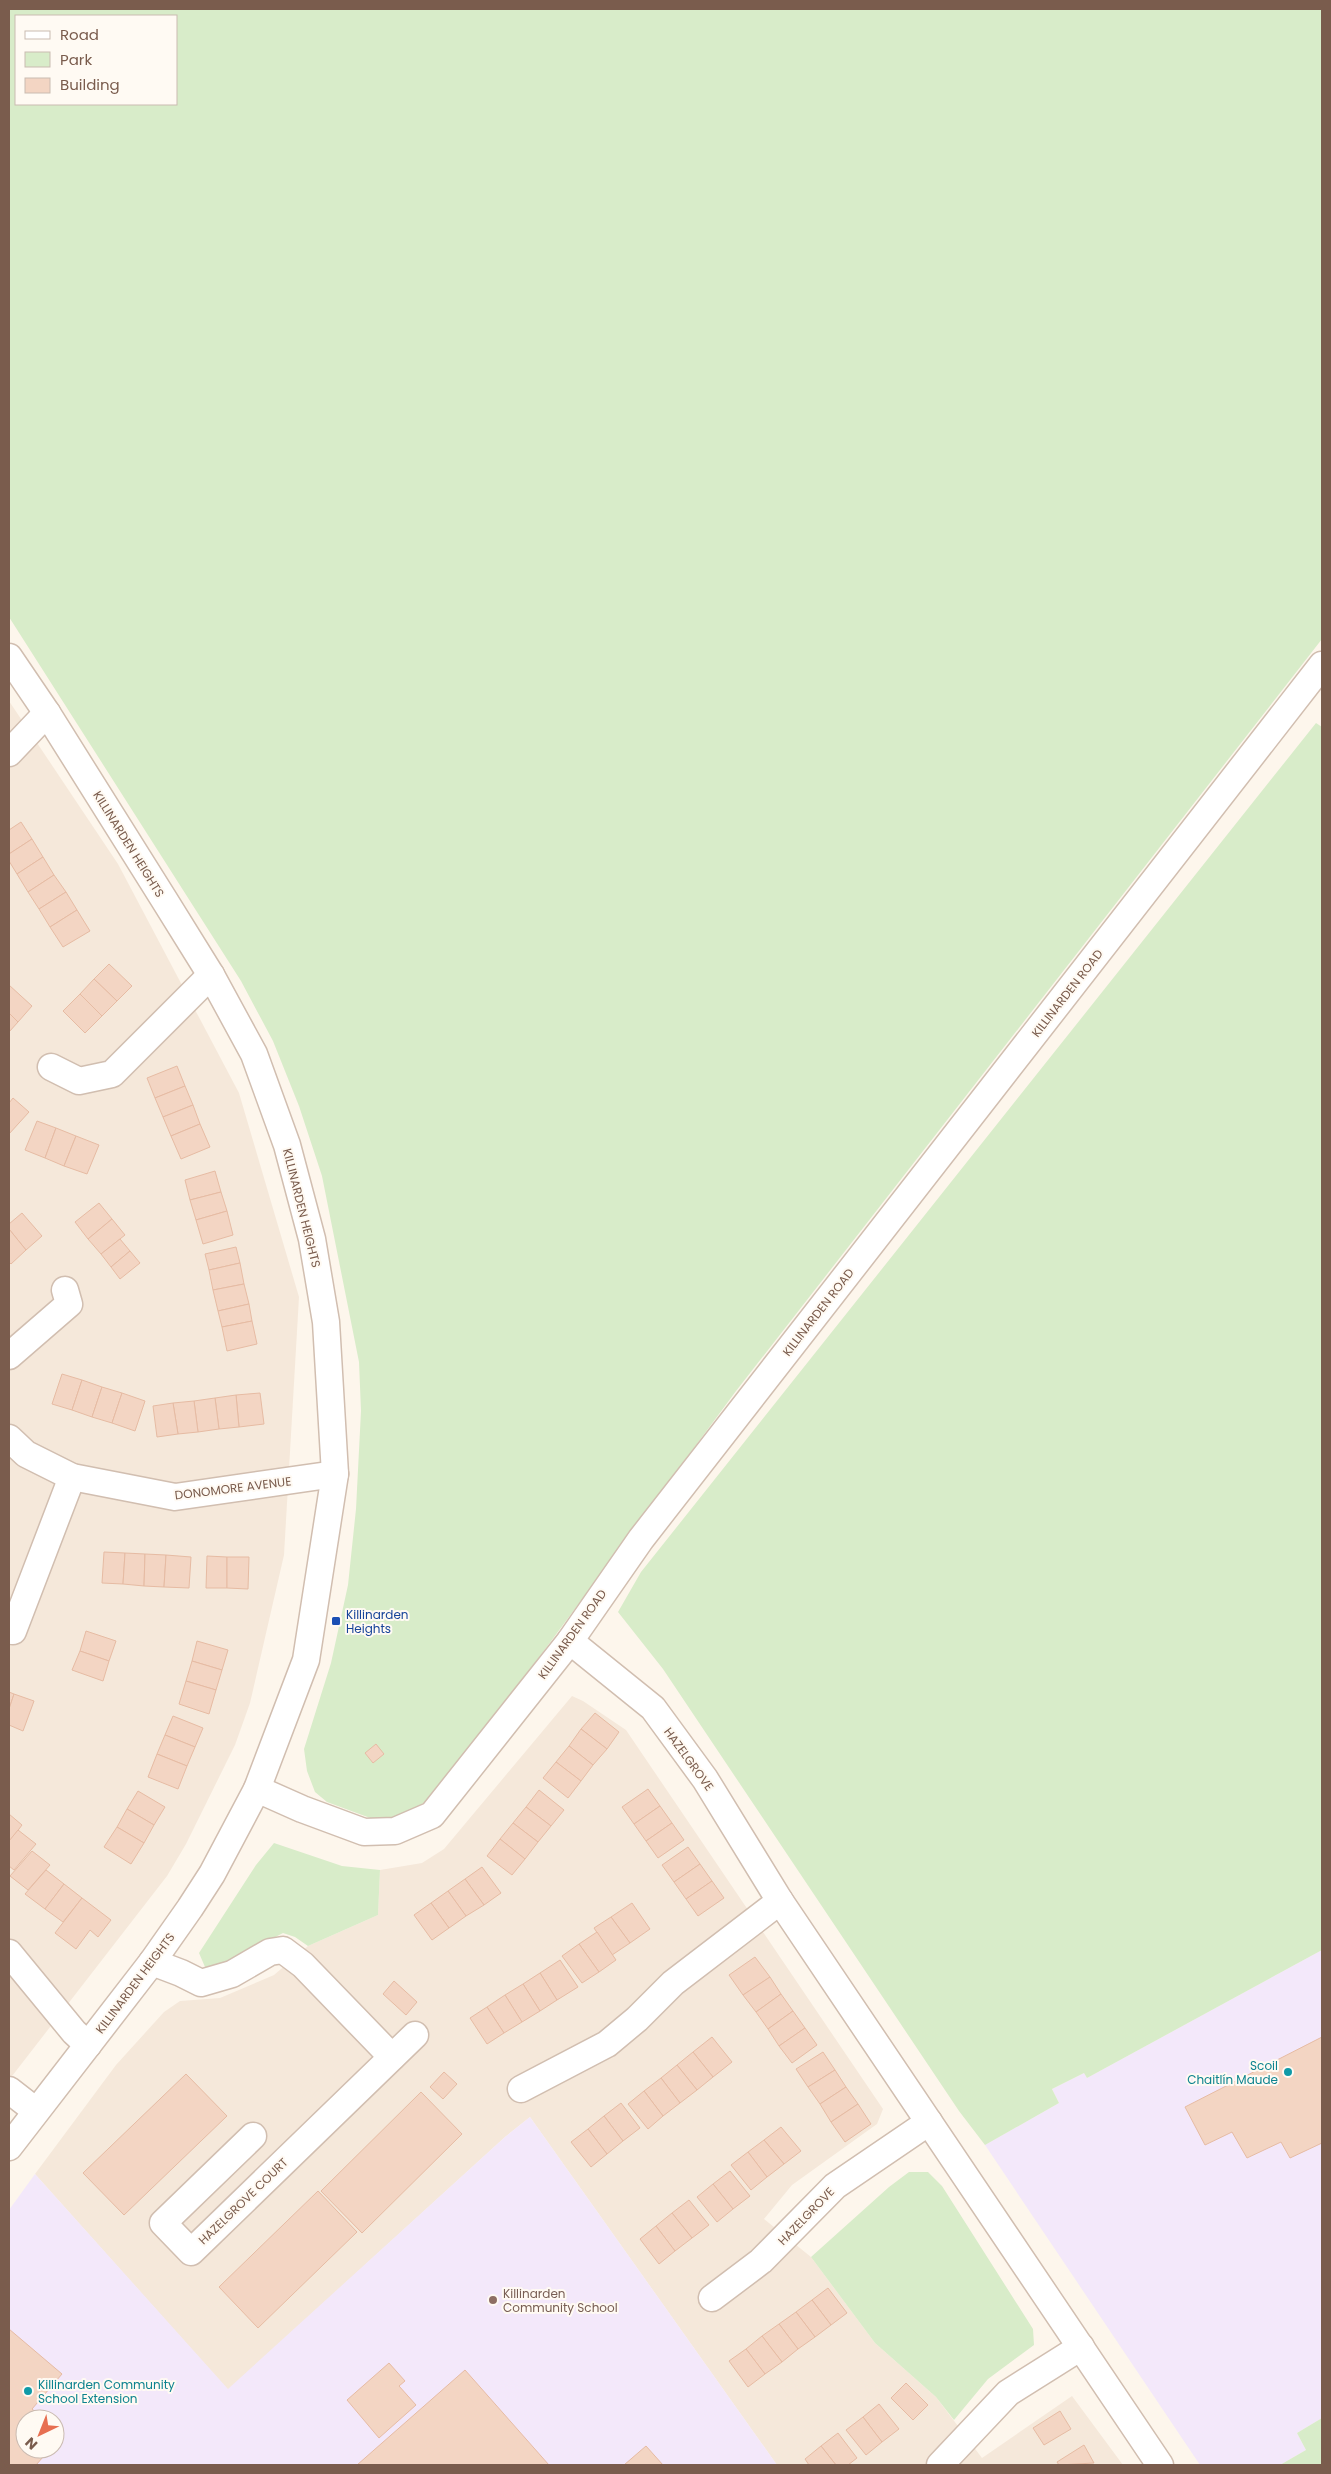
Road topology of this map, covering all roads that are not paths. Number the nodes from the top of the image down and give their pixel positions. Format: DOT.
graph roads {
  1 [pos="9,657"];
  2 [pos="1322,665"];
  3 [pos="47,713"];
  4 [pos="9,753"];
  5 [pos="211,975"];
  6 [pos="52,1067"];
  7 [pos="65,1290"];
  8 [pos="9,1356"];
  9 [pos="9,1438"];
  10 [pos="335,1474"];
  11 [pos="72,1477"];
  12 [pos="13,1631"];
  13 [pos="570,1641"];
  14 [pos="256,1789"];
  15 [pos="780,1901"];
  16 [pos="9,1953"];
  17 [pos="152,1962"];
  18 [pos="415,2035"];
  19 [pos="88,2045"];
  20 [pos="392,2057"];
  21 [pos="521,2089"];
  22 [pos="9,2090"];
  23 [pos="36,2111"];
  24 [pos="929,2122"];
  25 [pos="253,2136"];
  26 [pos="9,2147"];
  27 [pos="712,2298"];
  28 [pos="1081,2347"];
  29 [pos="940,2465"];
  30 [pos="1160,2465"];
  1 -- 3 [label="street, KILLINARDEN HEIGHTS"];
  2 -- 13 [label="street, KILLINARDEN ROAD"];
  3 -- 4 [label="street"];
  3 -- 5 [label="street, KILLINARDEN HEIGHTS"];
  5 -- 6 [label="street"];
  5 -- 10 [label="street, KILLINARDEN HEIGHTS"];
  7 -- 8 [label="street"];
  9 -- 11 [label="street, DONOMORE AVENUE"];
  10 -- 11 [label="street, DONOMORE AVENUE"];
  10 -- 14 [label="street, KILLINARDEN HEIGHTS"];
  11 -- 12 [label="street"];
  13 -- 14 [label="street, KILLINARDEN ROAD"];
  13 -- 15 [label="street, HAZELGROVE"];
  14 -- 17 [label="street, KILLINARDEN HEIGHTS"];
  15 -- 21 [label="street"];
  15 -- 24 [label="street, HAZELGROVE"];
  16 -- 19 [label="street"];
  17 -- 19 [label="street, KILLINARDEN HEIGHTS"];
  17 -- 20 [label="street"];
  18 -- 20 [label="street, HAZELGROVE COURT"];
  19 -- 23 [label="street, KILLINARDEN HEIGHTS"];
  20 -- 25 [label="street, HAZELGROVE COURT"];
  22 -- 23 [label="street"];
  23 -- 26 [label="street, KILLINARDEN HEIGHTS"];
  24 -- 27 [label="street, HAZELGROVE"];
  24 -- 28 [label="street, HAZELGROVE"];
  28 -- 29 [label="street"];
  28 -- 30 [label="street, HAZELGROVE"];
}
